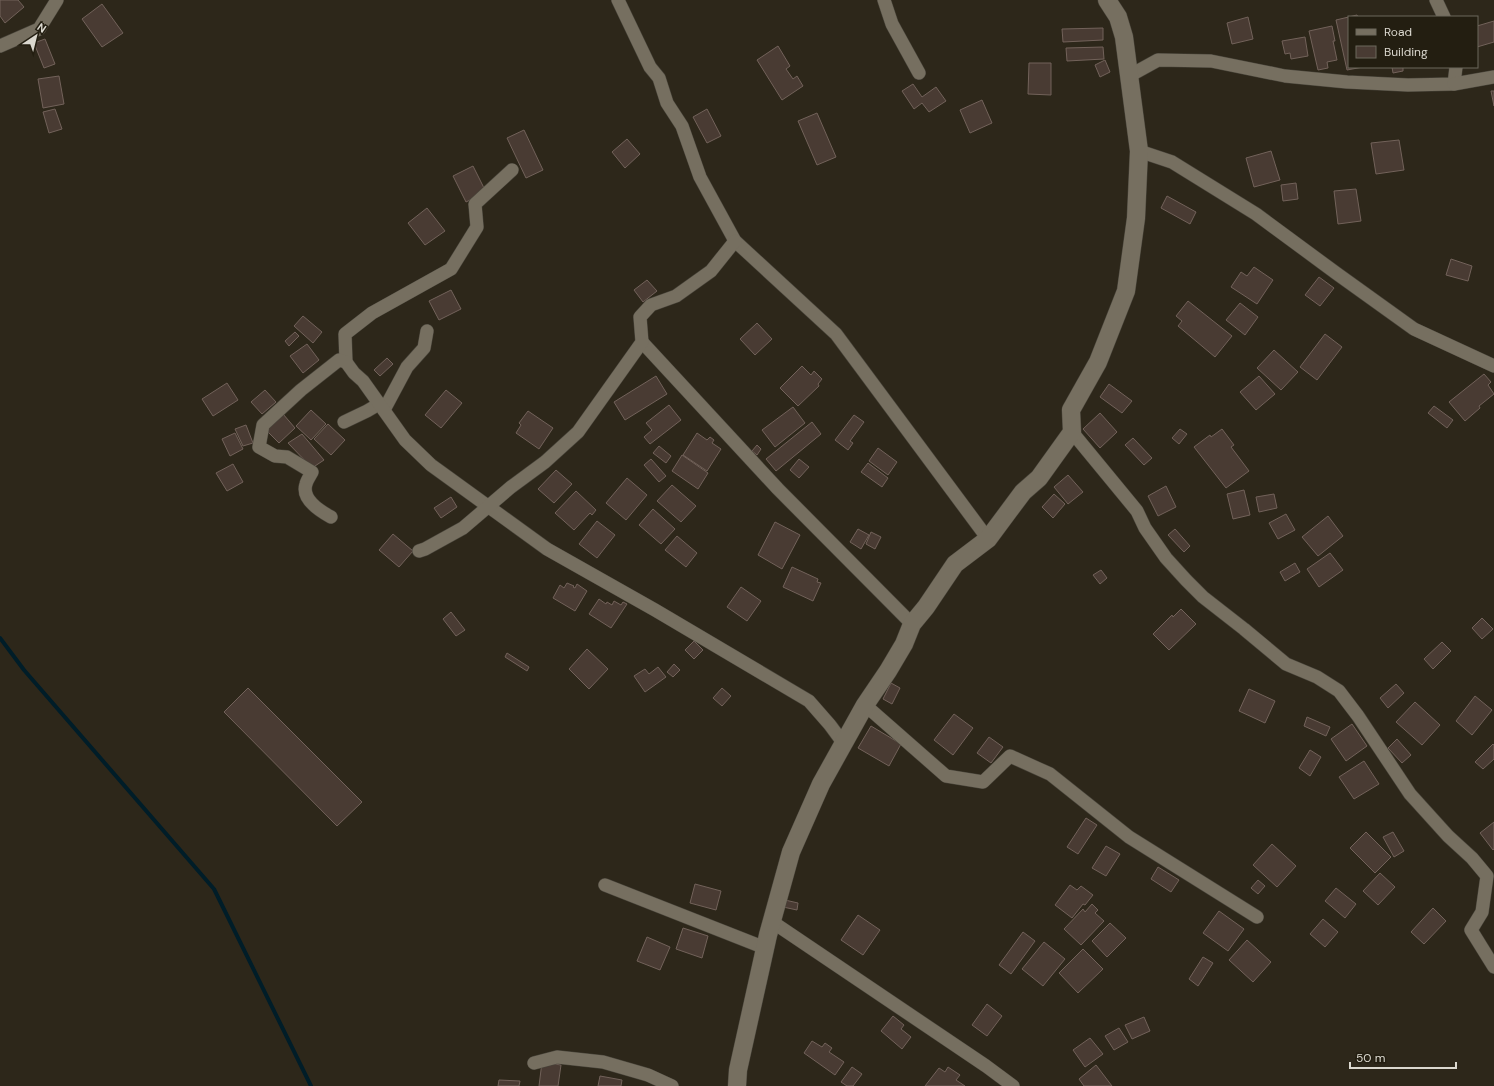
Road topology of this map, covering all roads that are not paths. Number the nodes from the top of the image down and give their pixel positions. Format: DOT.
graph roads {
  1 [pos="58,0"];
  2 [pos="618,0"];
  3 [pos="884,0"];
  4 [pos="1107,0"];
  5 [pos="1436,0"];
  6 [pos="1444,16"];
  7 [pos="0,46"];
  8 [pos="1456,68"];
  9 [pos="919,73"];
  10 [pos="1129,76"];
  11 [pos="1494,77"];
  12 [pos="1454,84"];
  13 [pos="1139,150"];
  14 [pos="512,170"];
  15 [pos="735,241"];
  16 [pos="427,331"];
  17 [pos="642,342"];
  18 [pos="346,362"];
  19 [pos="1494,366"];
  20 [pos="382,407"];
  21 [pos="344,422"];
  22 [pos="1072,432"];
  23 [pos="488,506"];
  24 [pos="331,517"];
  25 [pos="988,539"];
  26 [pos="419,551"];
  27 [pos="912,624"];
  28 [pos="866,705"];
  29 [pos="844,744"];
  30 [pos="605,885"];
  31 [pos="1489,892"];
  32 [pos="1257,917"];
  33 [pos="771,921"];
  34 [pos="765,948"];
  35 [pos="1494,968"];
  36 [pos="534,1063"];
  37 [pos="672,1086"];
  38 [pos="737,1086"];
  39 [pos="1013,1086"];
  1 -- 7 [label="street"];
  2 -- 15 [label="street"];
  3 -- 9 [label="street"];
  4 -- 10 [label="street"];
  5 -- 6 [label="street"];
  8 -- 12 [label="street"];
  10 -- 12 [label="street"];
  10 -- 13 [label="street"];
  11 -- 12 [label="street"];
  13 -- 19 [label="street"];
  13 -- 22 [label="street"];
  14 -- 18 [label="street"];
  15 -- 17 [label="street"];
  15 -- 25 [label="street"];
  16 -- 20 [label="street"];
  17 -- 23 [label="street"];
  17 -- 27 [label="street"];
  18 -- 20 [label="street"];
  18 -- 24 [label="street"];
  20 -- 21 [label="street"];
  20 -- 23 [label="street"];
  22 -- 25 [label="street"];
  22 -- 31 [label="street"];
  23 -- 26 [label="street"];
  23 -- 29 [label="street"];
  25 -- 27 [label="street"];
  27 -- 28 [label="street"];
  28 -- 29 [label="street"];
  28 -- 32 [label="street"];
  29 -- 33 [label="street"];
  30 -- 34 [label="street"];
  31 -- 35 [label="street"];
  33 -- 34 [label="street"];
  33 -- 39 [label="street"];
  34 -- 38 [label="street"];
  36 -- 37 [label="street"];
}
